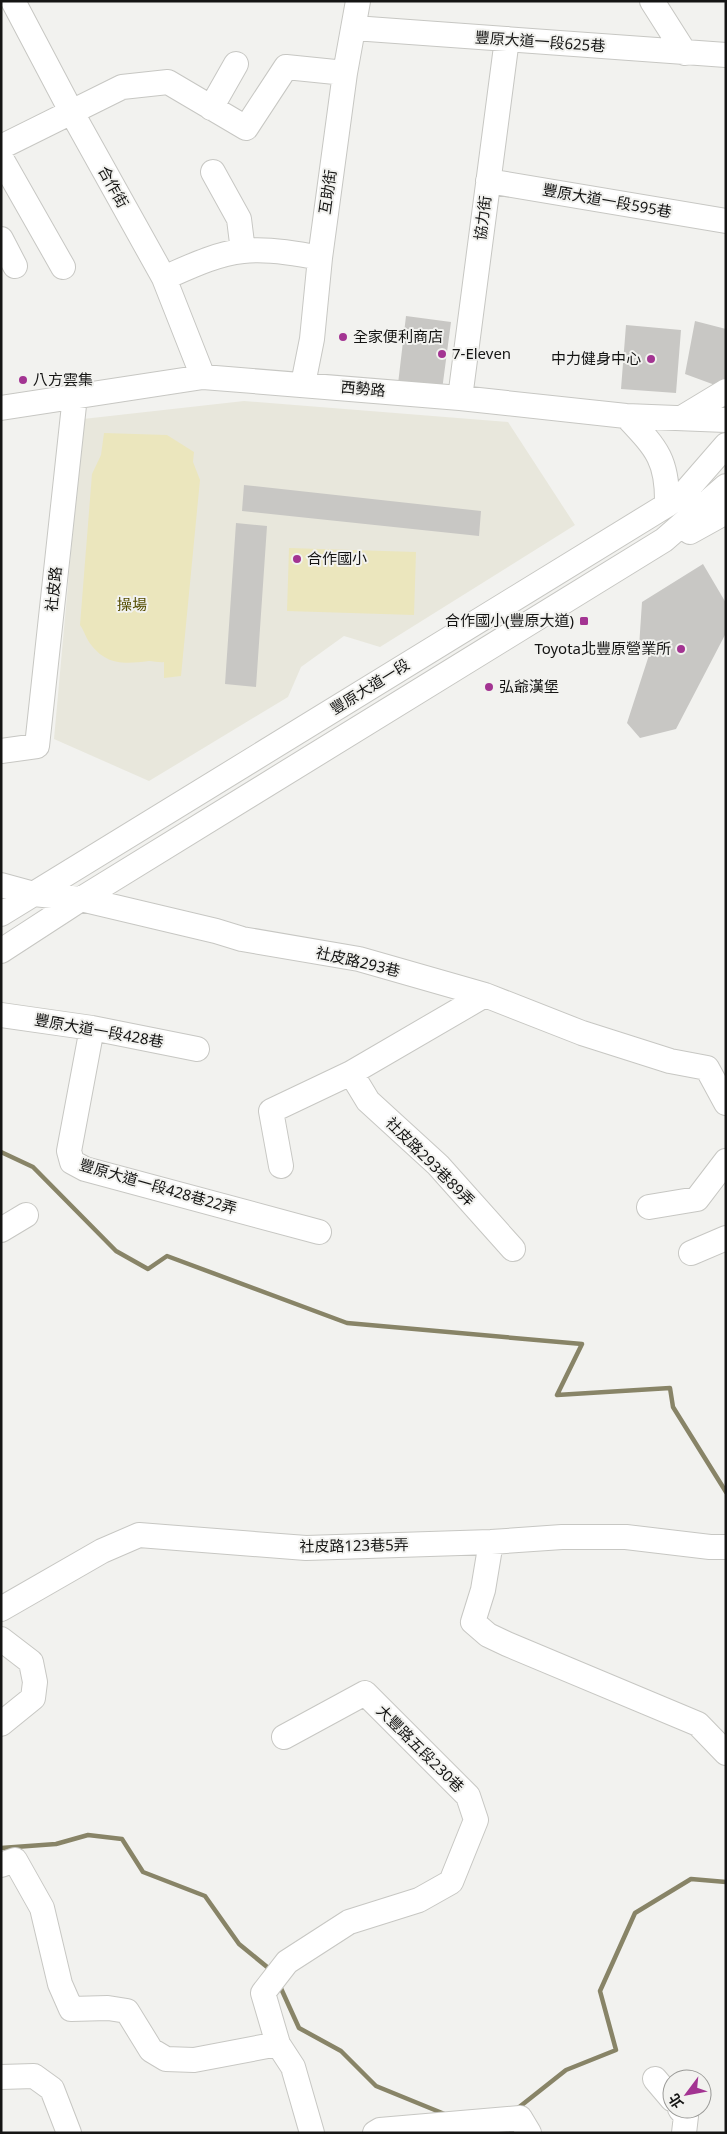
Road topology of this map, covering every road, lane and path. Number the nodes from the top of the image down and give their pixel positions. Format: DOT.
graph roads {
  1 [pos="14,1"];
  2 [pos="358,1"];
  3 [pos="652,1"];
  4 [pos="354,28"];
  5 [pos="507,39"];
  6 [pos="685,53"];
  7 [pos="726,54"];
  8 [pos="236,64"];
  9 [pos="344,74"];
  10 [pos="211,108"];
  11 [pos="71,111"];
  12 [pos="1,147"];
  13 [pos="1,158"];
  14 [pos="213,172"];
  15 [pos="488,181"];
  16 [pos="726,221"];
  17 [pos="1,239"];
  18 [pos="243,251"];
  19 [pos="320,258"];
  20 [pos="15,266"];
  21 [pos="64,267"];
  22 [pos="164,278"];
  23 [pos="203,377"];
  24 [pos="303,384"];
  25 [pos="726,391"];
  26 [pos="75,396"];
  27 [pos="460,398"];
  28 [pos="1,408"];
  29 [pos="626,416"];
  30 [pos="683,417"];
  31 [pos="726,420"];
  32 [pos="726,446"];
  33 [pos="726,486"];
  34 [pos="667,505"];
  35 [pos="726,512"];
  36 [pos="664,540"];
  37 [pos="1,751"];
  38 [pos="1,885"];
  39 [pos="34,894"];
  40 [pos="81,900"];
  41 [pos="1,914"];
  42 [pos="1,951"];
  43 [pos="485,995"];
  44 [pos="1,1015"];
  45 [pos="92,1028"];
  46 [pos="197,1050"];
  47 [pos="716,1066"];
  48 [pos="351,1073"];
  49 [pos="726,1103"];
  50 [pos="726,1161"];
  51 [pos="282,1166"];
  52 [pos="649,1207"];
  53 [pos="26,1215"];
  54 [pos="1,1230"];
  55 [pos="319,1232"];
  56 [pos="726,1238"];
  57 [pos="513,1249"];
  58 [pos="691,1253"];
  59 [pos="491,1542"];
  60 [pos="726,1547"];
  61 [pos="1,1609"];
  62 [pos="1,1639"];
  63 [pos="1,1724"];
  64 [pos="284,1737"];
  65 [pos="726,1753"];
  66 [pos="1,1865"];
  67 [pos="278,2044"];
  68 [pos="1,2077"];
  69 [pos="655,2079"];
  70 [pos="662,2087"];
  71 [pos="686,2119"];
  72 [pos="69,2133"];
  73 [pos="312,2133"];
  74 [pos="375,2133"];
  75 [pos="529,2133"];
  76 [pos="684,2133"];
  1 -- 11 [label="street, 合作街"];
  2 -- 4 [label="street, 互助街"];
  3 -- 6 [label="street"];
  4 -- 5 [label="street, 豐原大道一段625巷"];
  4 -- 9 [label="street, 互助街"];
  5 -- 6 [label="street, 豐原大道一段625巷"];
  5 -- 15 [label="street, 協力街"];
  6 -- 7 [label="street, 豐原大道一段625巷"];
  8 -- 10 [label="street"];
  9 -- 10 [label="street"];
  9 -- 19 [label="street, 互助街"];
  10 -- 11 [label="street"];
  11 -- 12 [label="street"];
  11 -- 22 [label="street, 合作街"];
  13 -- 21 [label="street"];
  14 -- 18 [label="street"];
  15 -- 16 [label="street, 豐原大道一段595巷"];
  15 -- 27 [label="street, 協力街"];
  17 -- 20 [label="street"];
  18 -- 19 [label="street"];
  18 -- 22 [label="street"];
  19 -- 24 [label="street, 互助街"];
  22 -- 23 [label="street, 合作街"];
  23 -- 24 [label="street, 西勢路"];
  23 -- 26 [label="street, 西勢路"];
  24 -- 27 [label="street, 西勢路"];
  25 -- 30 [label="street"];
  26 -- 28 [label="street, 西勢路"];
  26 -- 37 [label="street, 社皮路"];
  27 -- 29 [label="street, 西勢路"];
  29 -- 30 [label="street, 西勢路"];
  29 -- 34 [label="street"];
  30 -- 31 [label="street, 西勢路"];
  32 -- 34 [label="street, 豐原大道一段"];
  33 -- 36 [label="street, 豐原大道一段"];
  34 -- 39 [label="street, 豐原大道一段"];
  35 -- 36 [label="street"];
  36 -- 40 [label="street, 豐原大道一段"];
  38 -- 39 [label="street, 社皮路293巷"];
  39 -- 40 [label="street, 社皮路293巷"];
  39 -- 41 [label="street, 豐原大道一段"];
  40 -- 42 [label="street, 豐原大道一段"];
  40 -- 43 [label="street, 社皮路293巷"];
  43 -- 47 [label="street, 社皮路293巷"];
  43 -- 48 [label="street"];
  44 -- 45 [label="street, 豐原大道一段428巷"];
  45 -- 46 [label="street, 豐原大道一段428巷"];
  45 -- 55 [label="street, 豐原大道一段428巷22弄"];
  47 -- 49 [label="street, 社皮路293巷"];
  48 -- 51 [label="street"];
  48 -- 57 [label="street, 社皮路293巷89弄"];
  50 -- 52 [label="street"];
  53 -- 54 [label="street"];
  56 -- 58 [label="street"];
  59 -- 60 [label="street, 社皮路123巷5弄"];
  59 -- 61 [label="street, 社皮路123巷5弄"];
  59 -- 65 [label="street"];
  62 -- 63 [label="street"];
  64 -- 67 [label="street, 大豐路五段230巷"];
  66 -- 67 [label="street"];
  67 -- 73 [label="street, 大豐路五段230巷"];
  68 -- 72 [label="street"];
  69 -- 70 [label="street"];
  71 -- 76 [label="street"];
  74 -- 75 [label="street"];
}
